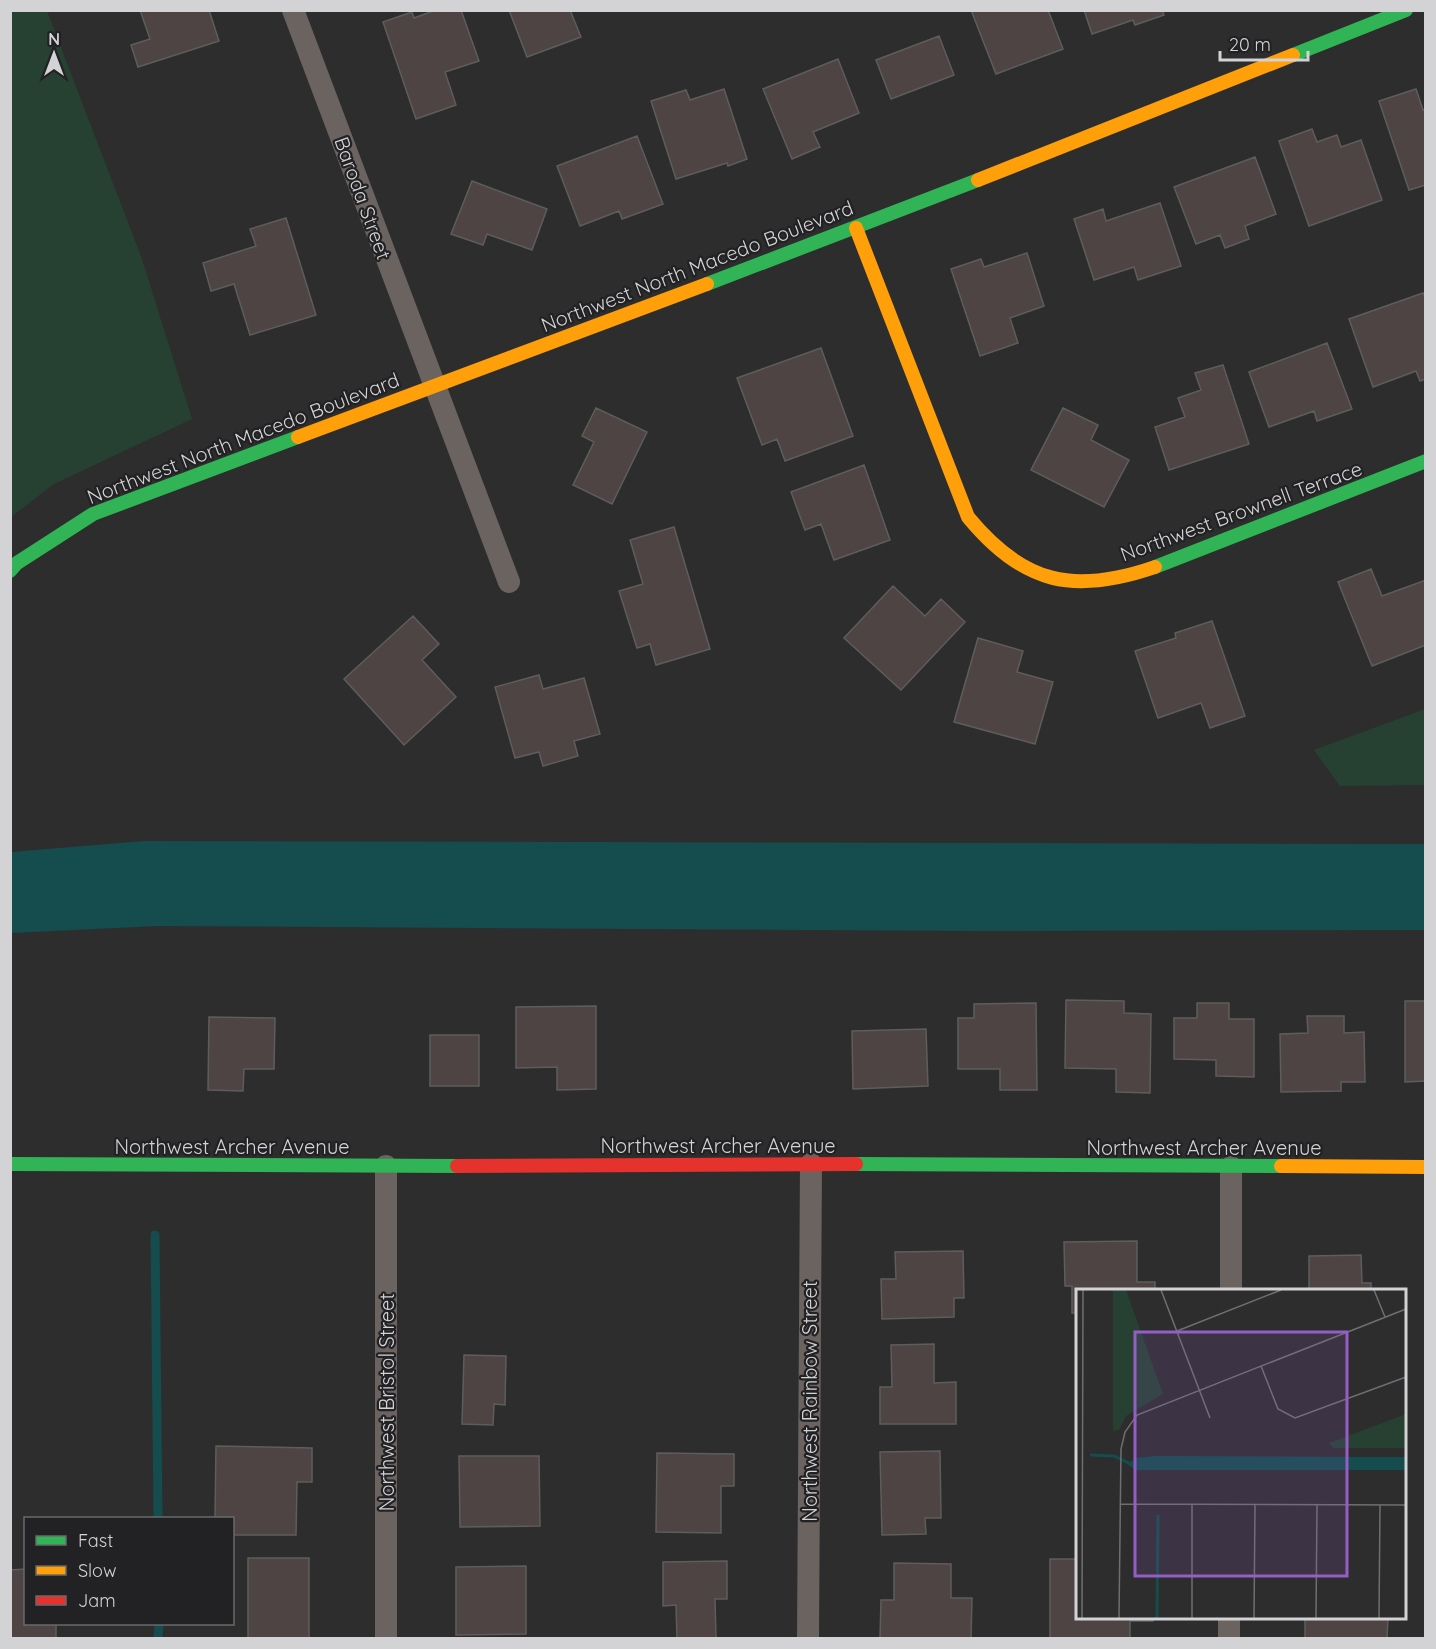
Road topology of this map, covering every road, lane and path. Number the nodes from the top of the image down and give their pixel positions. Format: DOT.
graph roads {
  1 [pos="293,10"];
  2 [pos="1406,10"];
  3 [pos="856,228"];
  4 [pos="434,385"];
  5 [pos="1425,461"];
  6 [pos="10,572"];
  7 [pos="509,582"];
  8 [pos="10,1164"];
  9 [pos="811,1164"];
  10 [pos="386,1166"];
  11 [pos="1232,1167"];
  12 [pos="1425,1167"];
  13 [pos="1231,1289"];
  14 [pos="1229,1619"];
  15 [pos="386,1638"];
  16 [pos="808,1638"];
  17 [pos="1229,1638"];
  1 -- 4 [label="street, Baroda Street"];
  2 -- 3 [label="street, Northwest North Macedo Boulevard"];
  3 -- 4 [label="street, Northwest North Macedo Boulevard"];
  3 -- 5 [label="street, Northwest Brownell Terrace"];
  4 -- 6 [label="street, Northwest North Macedo Boulevard"];
  4 -- 7 [label="street, Baroda Street"];
  8 -- 10 [label="street, Northwest Archer Avenue"];
  9 -- 10 [label="street, Northwest Archer Avenue"];
  9 -- 11 [label="street, Northwest Archer Avenue"];
  9 -- 16 [label="street, Northwest Rainbow Street"];
  10 -- 15 [label="street, Northwest Bristol Street"];
  11 -- 12 [label="street, Northwest Archer Avenue"];
  11 -- 13 [label="street"];
  14 -- 17 [label="street"];
}
